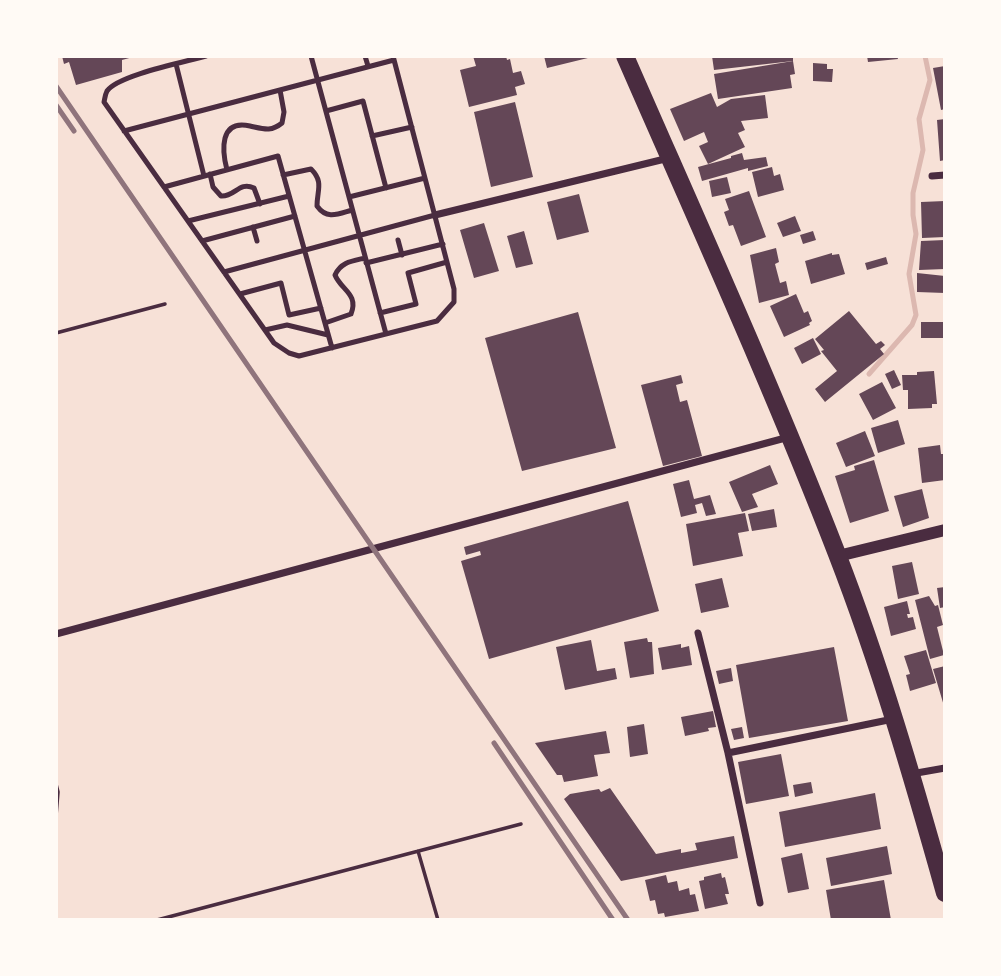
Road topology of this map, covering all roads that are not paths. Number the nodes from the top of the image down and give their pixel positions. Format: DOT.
graph roads {
  1 [pos="206,56"];
  2 [pos="311,56"];
  3 [pos="365,56"];
  4 [pos="625,56"];
  5 [pos="394,58"];
  6 [pos="176,64"];
  7 [pos="368,66"];
  8 [pos="317,80"];
  9 [pos="280,90"];
  10 [pos="326,111"];
  11 [pos="188,114"];
  12 [pos="412,127"];
  13 [pos="124,131"];
  14 [pos="372,136"];
  15 [pos="669,158"];
  16 [pos="227,170"];
  17 [pos="945,174"];
  18 [pos="207,175"];
  19 [pos="283,175"];
  20 [pos="932,176"];
  21 [pos="425,178"];
  22 [pos="164,187"];
  23 [pos="386,188"];
  24 [pos="289,196"];
  25 [pos="349,197"];
  26 [pos="260,204"];
  27 [pos="352,210"];
  28 [pos="435,215"];
  29 [pos="295,216"];
  30 [pos="188,222"];
  31 [pos="253,228"];
  32 [pos="359,235"];
  33 [pos="398,240"];
  34 [pos="202,241"];
  35 [pos="257,241"];
  36 [pos="443,244"];
  37 [pos="304,250"];
  38 [pos="402,255"];
  39 [pos="366,261"];
  40 [pos="447,262"];
  41 [pos="224,272"];
  42 [pos="240,294"];
  43 [pos="321,308"];
  44 [pos="380,313"];
  45 [pos="325,323"];
  46 [pos="265,330"];
  47 [pos="386,334"];
  48 [pos="328,335"];
  49 [pos="332,348"];
  50 [pos="789,436"];
  51 [pos="945,530"];
  52 [pos="838,556"];
  53 [pos="698,633"];
  54 [pos="56,634"];
  55 [pos="894,719"];
  56 [pos="728,753"];
  57 [pos="945,768"];
  58 [pos="911,774"];
  59 [pos="945,893"];
  60 [pos="760,903"];
  1 -- 6 [label="lane"];
  2 -- 8 [label="lane"];
  3 -- 7 [label="lane"];
  4 -- 15 [label="highway"];
  5 -- 7 [label="lane"];
  5 -- 12 [label="lane"];
  6 -- 11 [label="lane"];
  6 -- 13 [label="lane"];
  7 -- 8 [label="lane"];
  8 -- 9 [label="lane"];
  8 -- 10 [label="lane"];
  9 -- 11 [label="lane"];
  9 -- 16 [label="lane"];
  10 -- 14 [label="lane"];
  10 -- 25 [label="lane"];
  11 -- 13 [label="lane"];
  11 -- 18 [label="lane"];
  12 -- 14 [label="lane"];
  12 -- 21 [label="lane"];
  13 -- 22 [label="lane"];
  14 -- 23 [label="lane"];
  15 -- 28 [label="street"];
  15 -- 50 [label="highway"];
  16 -- 18 [label="lane"];
  16 -- 19 [label="lane"];
  17 -- 20 [label="street"];
  18 -- 22 [label="lane"];
  18 -- 26 [label="lane"];
  19 -- 24 [label="lane"];
  19 -- 27 [label="lane"];
  21 -- 23 [label="lane"];
  21 -- 28 [label="lane"];
  22 -- 30 [label="lane"];
  23 -- 25 [label="lane"];
  24 -- 26 [label="lane"];
  24 -- 29 [label="lane"];
  25 -- 27 [label="lane"];
  26 -- 30 [label="lane"];
  27 -- 32 [label="lane"];
  28 -- 32 [label="lane"];
  28 -- 36 [label="lane"];
  29 -- 31 [label="lane"];
  29 -- 37 [label="lane"];
  30 -- 34 [label="lane"];
  31 -- 34 [label="lane"];
  31 -- 35 [label="lane"];
  32 -- 37 [label="lane"];
  32 -- 39 [label="lane"];
  33 -- 38 [label="lane"];
  34 -- 41 [label="lane"];
  36 -- 38 [label="lane"];
  36 -- 40 [label="lane"];
  37 -- 41 [label="lane"];
  37 -- 43 [label="lane"];
  38 -- 39 [label="lane"];
  39 -- 44 [label="lane"];
  39 -- 45 [label="lane"];
  40 -- 44 [label="lane"];
  40 -- 47 [label="lane"];
  41 -- 42 [label="lane"];
  42 -- 43 [label="lane"];
  42 -- 46 [label="lane"];
  43 -- 45 [label="lane"];
  44 -- 47 [label="lane"];
  45 -- 48 [label="lane"];
  46 -- 48 [label="lane"];
  46 -- 49 [label="lane"];
  47 -- 49 [label="lane"];
  48 -- 49 [label="lane"];
  50 -- 52 [label="highway"];
  50 -- 54 [label="street"];
  51 -- 52 [label="street"];
  52 -- 55 [label="highway"];
  53 -- 56 [label="street"];
  55 -- 56 [label="street"];
  55 -- 58 [label="highway"];
  56 -- 60 [label="street"];
  57 -- 58 [label="street"];
  58 -- 59 [label="highway"];
}
